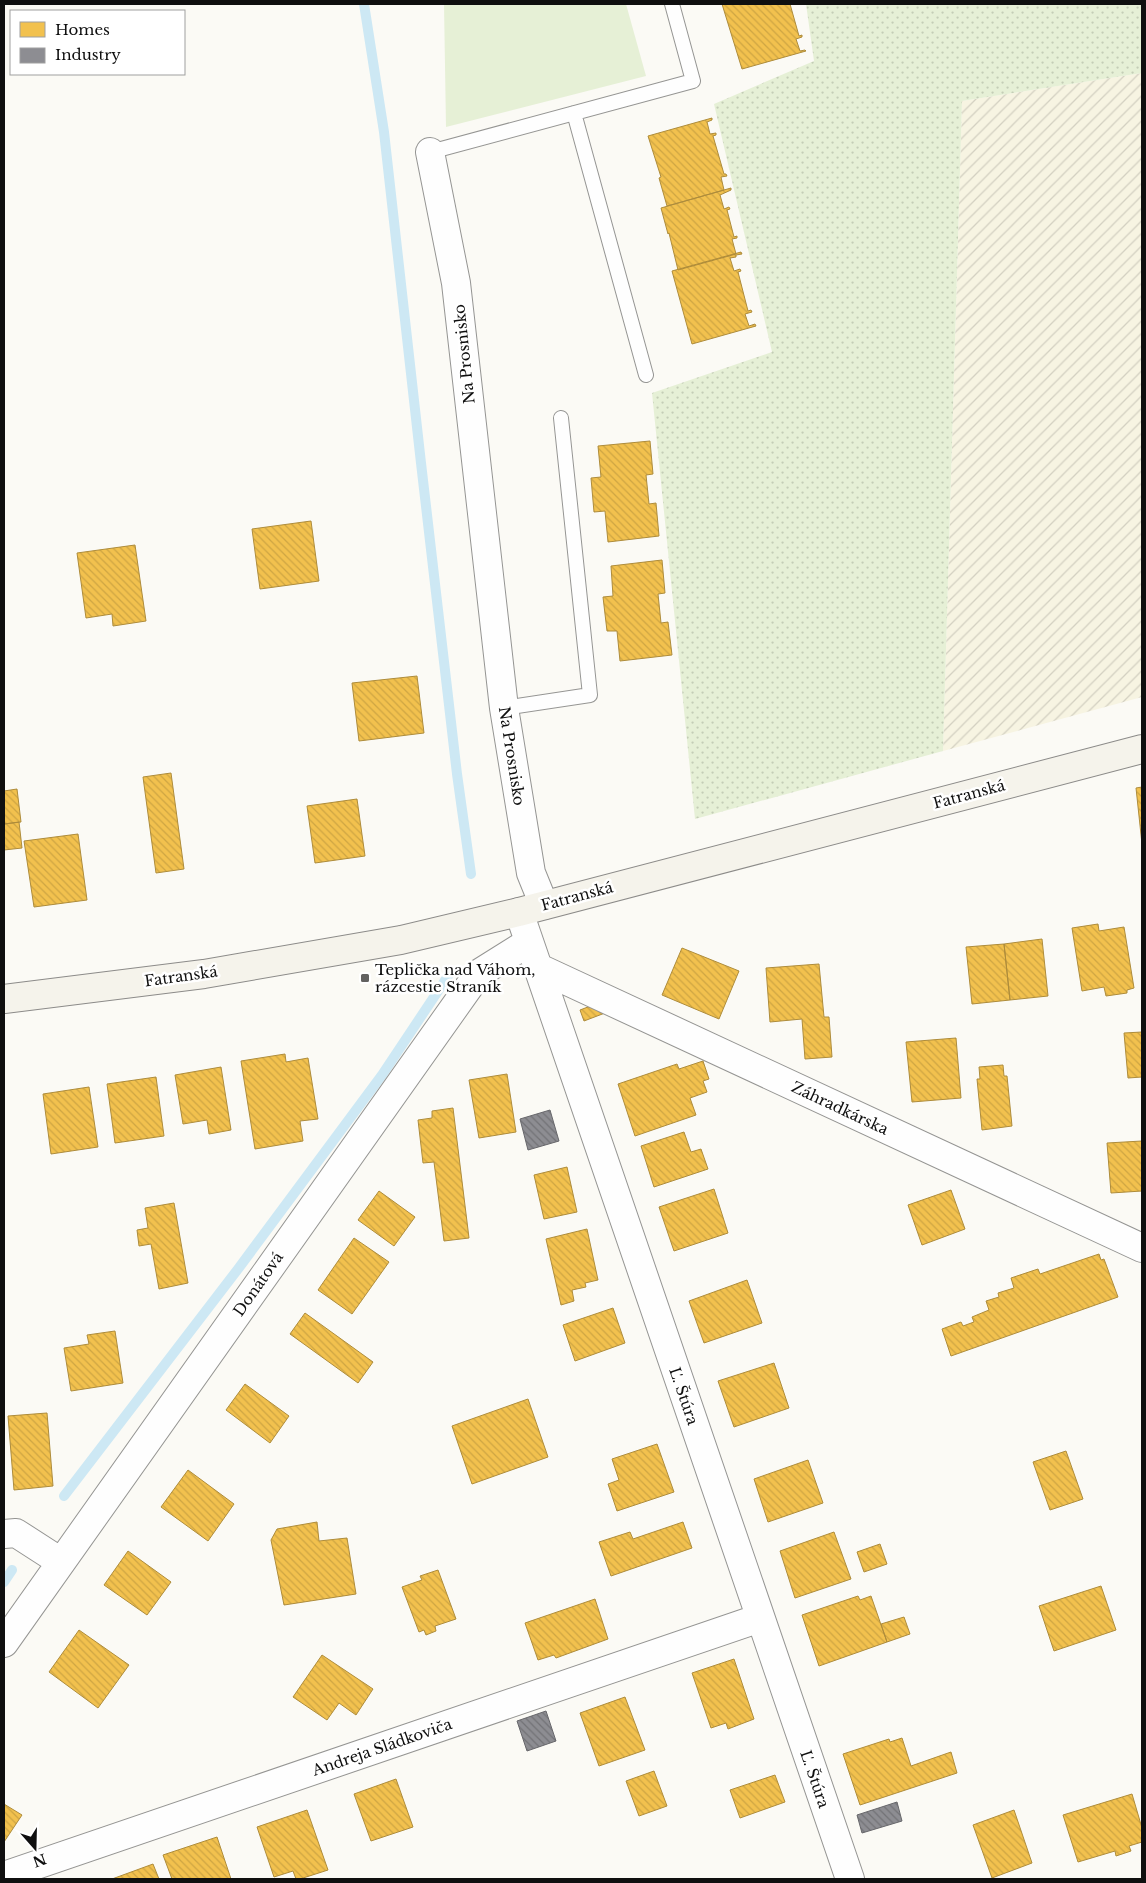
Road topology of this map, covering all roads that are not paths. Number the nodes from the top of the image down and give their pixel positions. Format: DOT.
graph roads {
  1 [pos="672,4"];
  2 [pos="574,113"];
  3 [pos="430,152"];
  4 [pos="646,375"];
  5 [pos="561,418"];
  6 [pos="504,708"];
  7 [pos="1142,749"];
  8 [pos="532,909"];
  9 [pos="529,942"];
  10 [pos="537,967"];
  11 [pos="4,999"];
  12 [pos="1142,1248"];
  13 [pos="4,1534"];
  14 [pos="61,1562"];
  15 [pos="760,1618"];
  16 [pos="4,1643"];
  17 [pos="4,1876"];
  18 [pos="850,1879"];
  1 -- 2 [label="lane, Na Prosnisko"];
  2 -- 3 [label="lane, Na Prosnisko"];
  2 -- 4 [label="lane"];
  3 -- 6 [label="street, Na Prosnisko"];
  5 -- 6 [label="lane"];
  6 -- 8 [label="street, Na Prosnisko"];
  7 -- 8 [label="main road, Fatranská"];
  8 -- 9 [label="street, Ľ. Štúra"];
  8 -- 11 [label="main road, Fatranská"];
  9 -- 10 [label="street, Ľ. Štúra"];
  9 -- 14 [label="street, Donátová"];
  10 -- 12 [label="street, Záhradkárska"];
  10 -- 15 [label="street, Ľ. Štúra"];
  13 -- 14 [label="street"];
  14 -- 16 [label="street, Donátová"];
  15 -- 17 [label="street, Andreja Sládkoviča"];
  15 -- 18 [label="street, Ľ. Štúra"];
}
